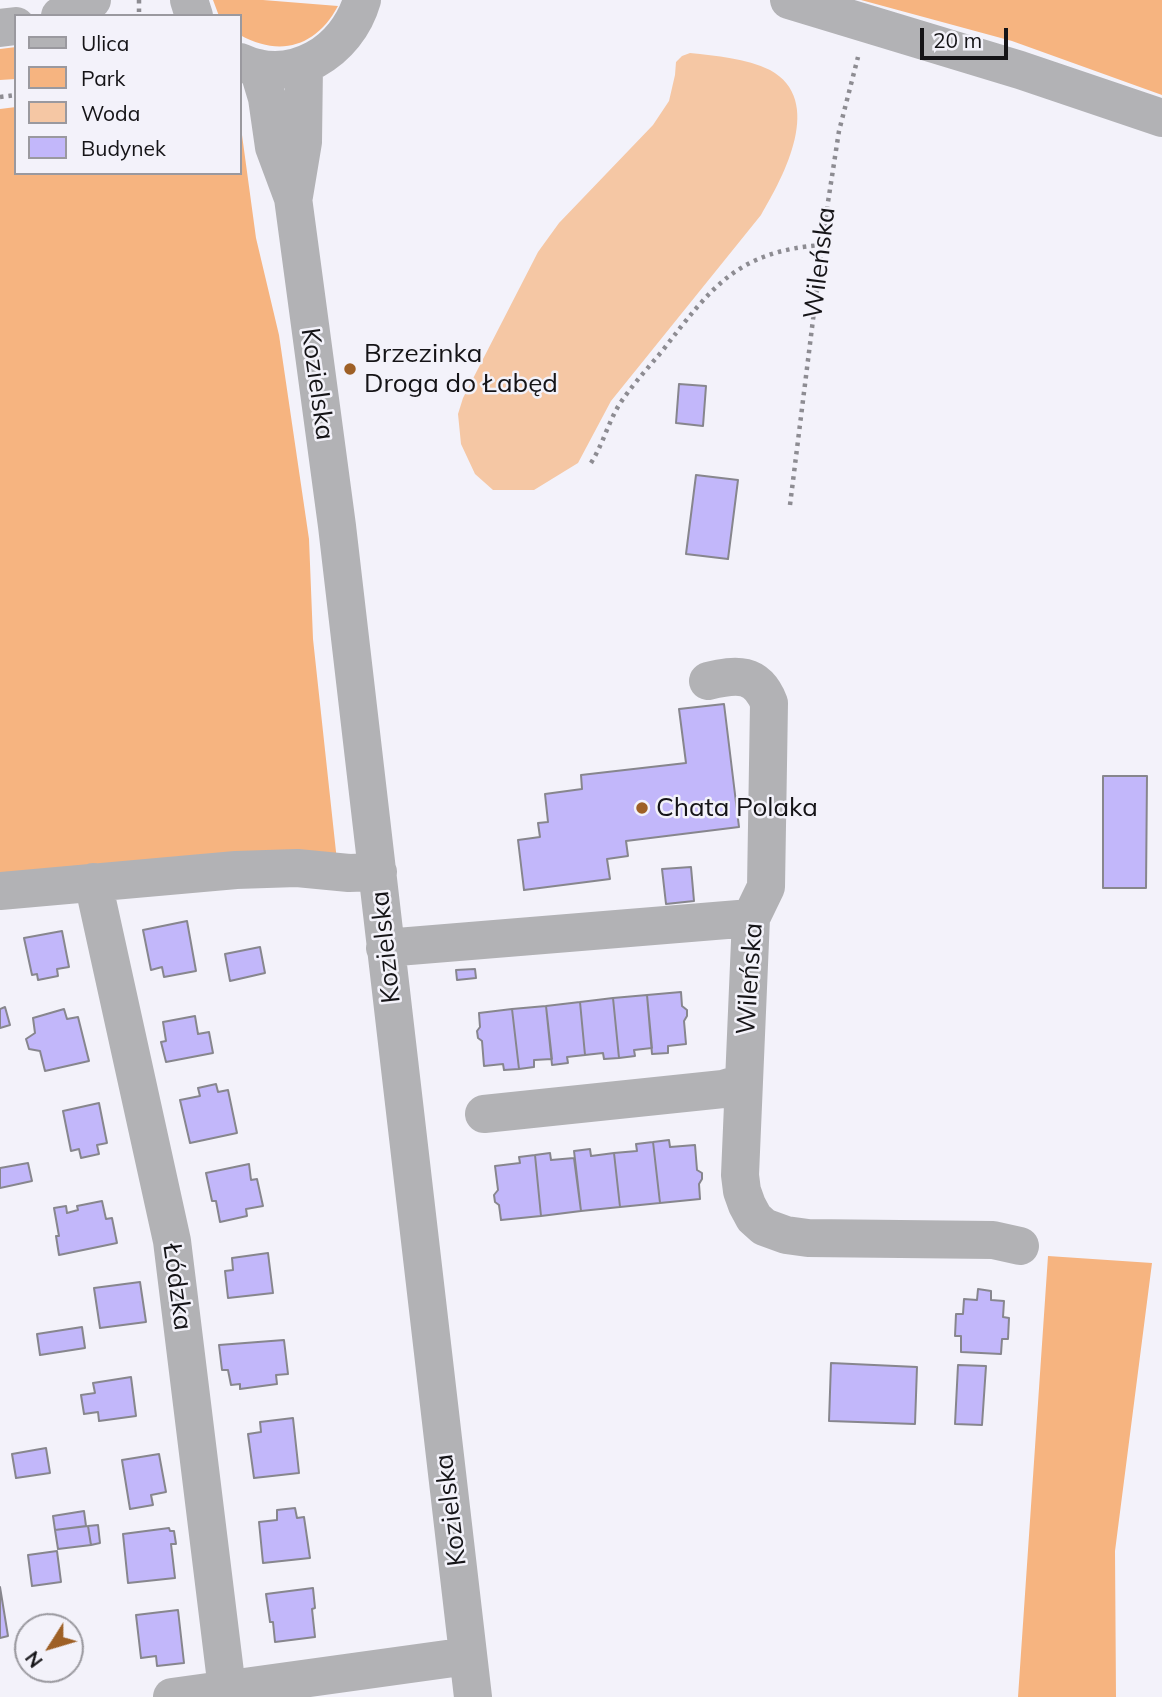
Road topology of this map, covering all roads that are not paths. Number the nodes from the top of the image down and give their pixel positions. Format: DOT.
graph roads {
  1 [pos="92,0"];
  2 [pos="362,0"];
  3 [pos="789,0"];
  4 [pos="64,14"];
  5 [pos="249,65"];
  6 [pos="304,65"];
  7 [pos="1162,118"];
  8 [pos="293,198"];
  9 [pos="708,681"];
  10 [pos="378,872"];
  11 [pos="93,882"];
  12 [pos="0,891"];
  13 [pos="751,918"];
  14 [pos="385,948"];
  15 [pos="743,1083"];
  16 [pos="484,1114"];
  17 [pos="1020,1246"];
  18 [pos="468,1656"];
  19 [pos="228,1694"];
  20 [pos="172,1697"];
  21 [pos="473,1697"];
  1 -- 4 [label="street"];
  2 -- 6 [label="street"];
  3 -- 7 [label="street"];
  5 -- 6 [label="street"];
  5 -- 8 [label="street, Kozielska"];
  6 -- 8 [label="street, Kozielska"];
  8 -- 10 [label="street, Kozielska"];
  9 -- 13 [label="street, Wileńska"];
  10 -- 11 [label="street"];
  10 -- 14 [label="street, Kozielska"];
  11 -- 12 [label="street"];
  11 -- 19 [label="street, Łódzka"];
  13 -- 14 [label="street"];
  13 -- 15 [label="street, Wileńska"];
  14 -- 18 [label="street, Kozielska"];
  15 -- 16 [label="street"];
  15 -- 17 [label="street, Wileńska"];
  18 -- 19 [label="street"];
  18 -- 21 [label="street, Kozielska"];
  19 -- 20 [label="street"];
}
